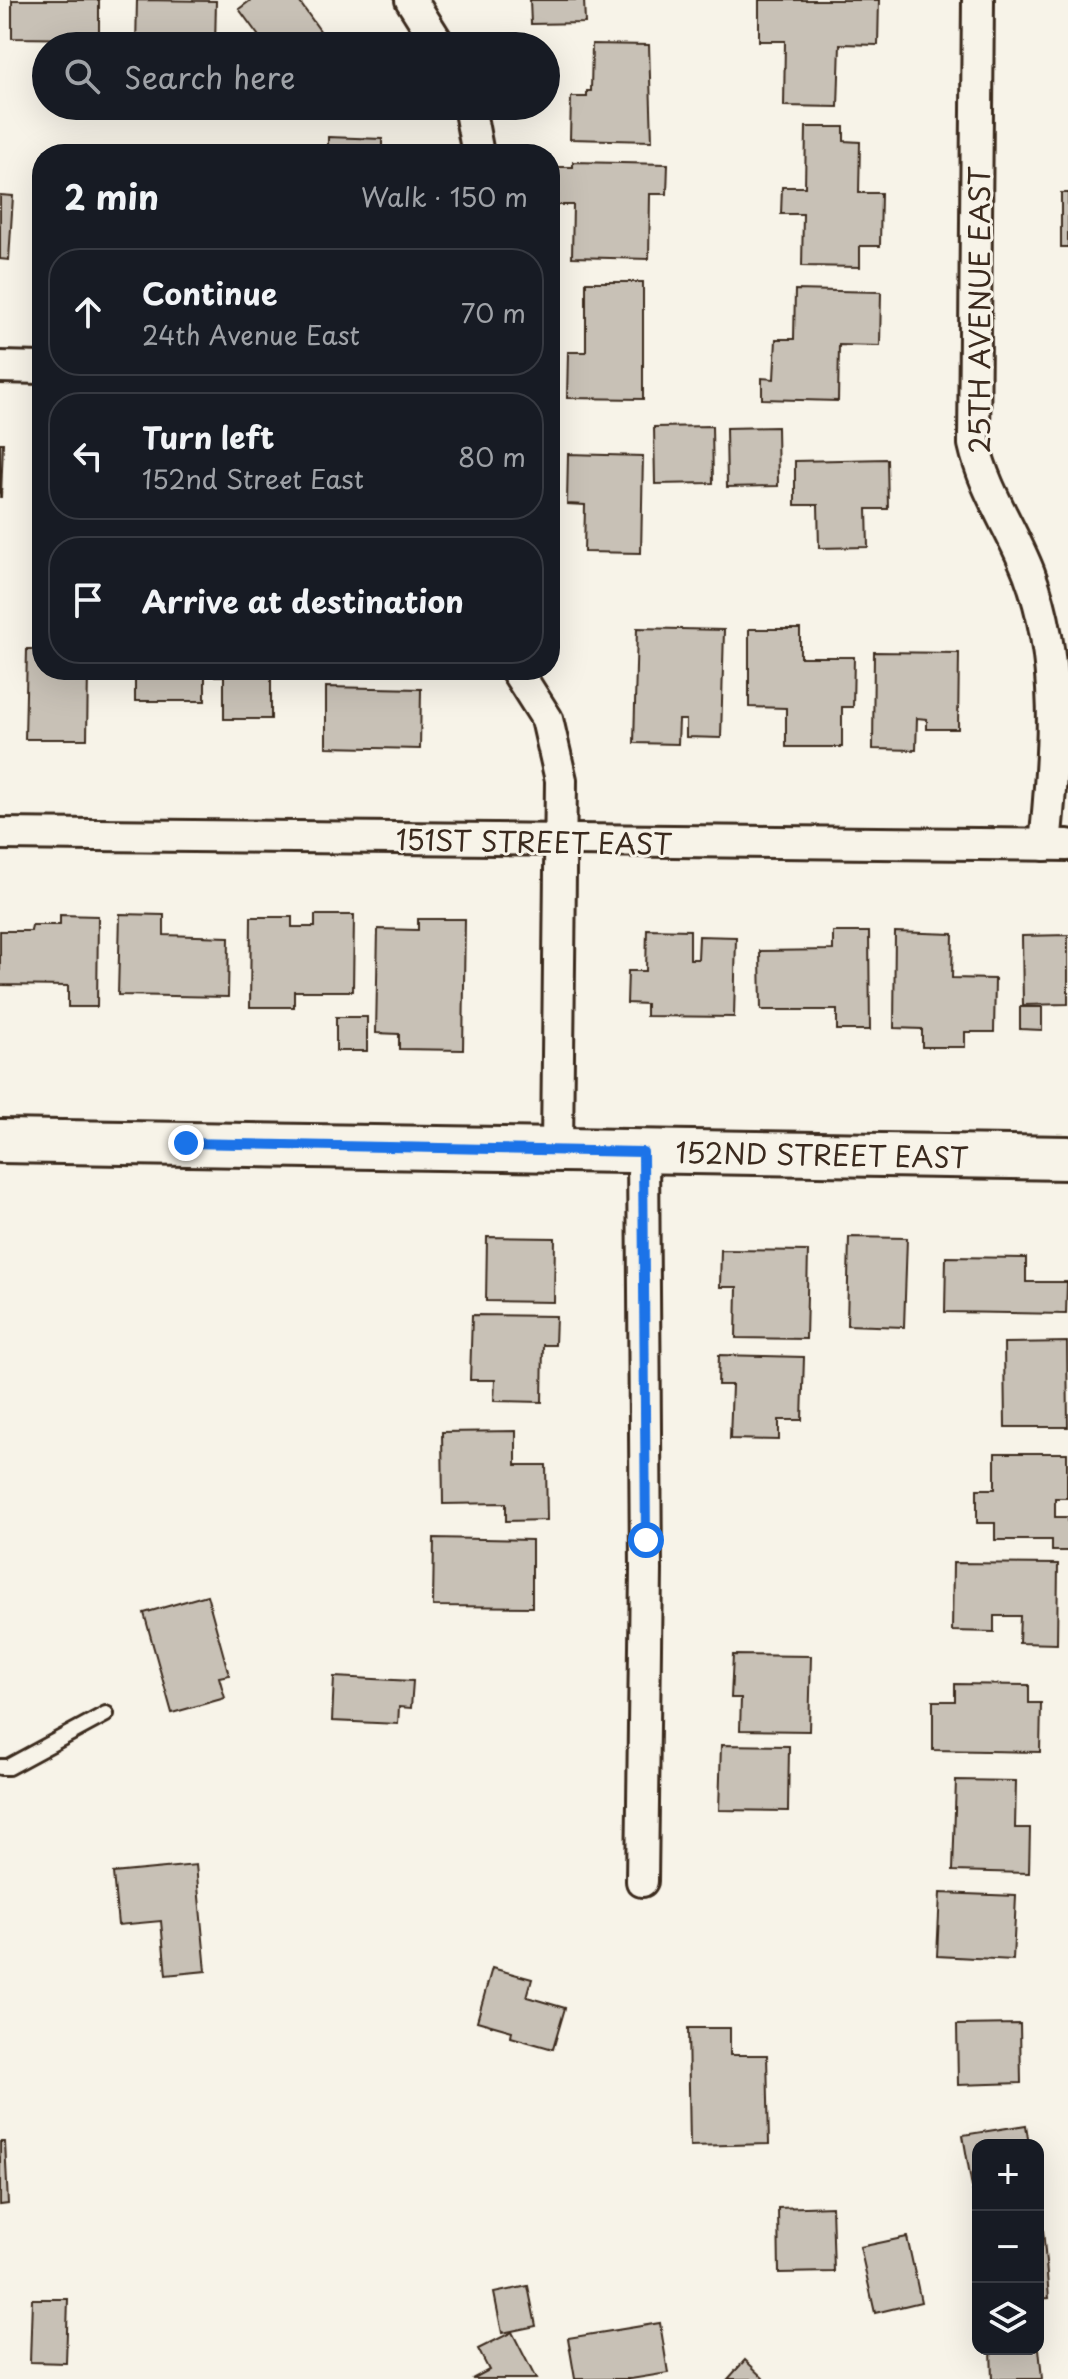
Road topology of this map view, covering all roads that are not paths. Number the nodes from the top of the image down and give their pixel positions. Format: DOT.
graph roads {
  1 [pos="411,0"];
  2 [pos="978,0"];
  3 [pos="431,32"];
  4 [pos="472,120"];
  5 [pos="476,144"];
  6 [pos="0,367"];
  7 [pos="32,368"];
  8 [pos="522,680"];
  9 [pos="0,834"];
  10 [pos="562,842"];
  11 [pos="1057,845"];
  12 [pos="0,1141"];
  13 [pos="557,1147"];
  14 [pos="643,1152"];
  15 [pos="1068,1158"];
  16 [pos="106,1714"];
  17 [pos="0,1767"];
  18 [pos="642,1881"];
  1 -- 3 [label="street"];
  2 -- 11 [label="street, 25TH AVENUE EAST"];
  4 -- 5 [label="street"];
  6 -- 7 [label="street"];
  8 -- 10 [label="street"];
  9 -- 10 [label="street, 151ST STREET EAST"];
  10 -- 11 [label="street, 151ST STREET EAST"];
  10 -- 13 [label="street"];
  12 -- 13 [label="main road, 152ND STREET EAST"];
  13 -- 14 [label="main road, 152ND STREET EAST"];
  14 -- 15 [label="main road, 152ND STREET EAST"];
  14 -- 18 [label="street"];
  16 -- 17 [label="lane"];
}
